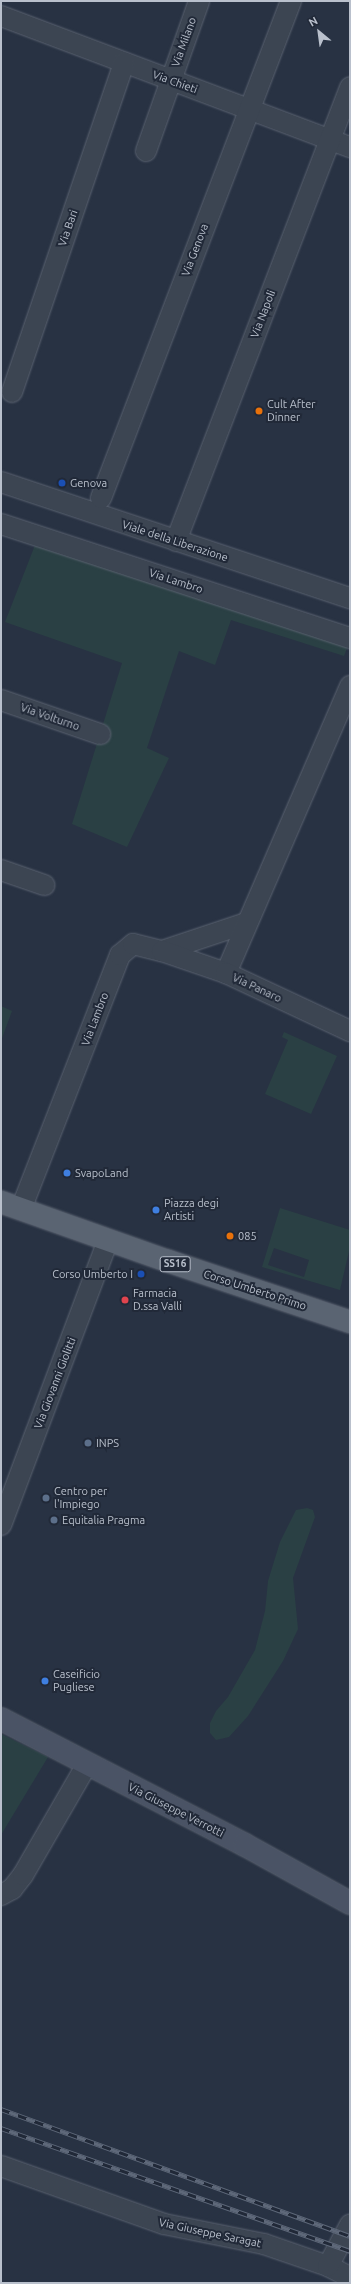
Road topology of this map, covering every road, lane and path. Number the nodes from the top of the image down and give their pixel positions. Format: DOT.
graph roads {
  1 [pos="199,1"];
  2 [pos="291,1"];
  3 [pos="1,16"];
  4 [pos="124,63"];
  5 [pos="170,79"];
  6 [pos="350,87"];
  7 [pos="249,109"];
  8 [pos="329,139"];
  9 [pos="350,147"];
  10 [pos="146,152"];
  11 [pos="12,392"];
  12 [pos="1,482"];
  13 [pos="101,498"];
  14 [pos="1,524"];
  15 [pos="176,541"];
  16 [pos="350,598"];
  17 [pos="350,638"];
  18 [pos="350,686"];
  19 [pos="1,700"];
  20 [pos="100,734"];
  21 [pos="1,870"];
  22 [pos="44,886"];
  23 [pos="246,923"];
  24 [pos="162,951"];
  25 [pos="226,973"];
  26 [pos="350,1031"];
  27 [pos="1,1202"];
  28 [pos="21,1209"];
  29 [pos="108,1240"];
  30 [pos="350,1322"];
  31 [pos="1,1525"];
  32 [pos="1,1719"];
  33 [pos="87,1764"];
  34 [pos="1,1895"];
  35 [pos="350,1903"];
  36 [pos="1,2166"];
  37 [pos="350,2225"];
  38 [pos="328,2266"];
  39 [pos="350,2277"];
  1 -- 5 [label="street, Via Milano"];
  2 -- 7 [label="street, Via Genova"];
  3 -- 4 [label="street, Via Chieti"];
  4 -- 5 [label="street, Via Chieti"];
  4 -- 11 [label="street, Via Bari"];
  5 -- 7 [label="street, Via Chieti"];
  5 -- 10 [label="street, Via Milano"];
  6 -- 8 [label="street, Via Napoli"];
  7 -- 8 [label="street, Via Chieti"];
  7 -- 13 [label="street, Via Genova"];
  8 -- 9 [label="street, Via Chieti"];
  8 -- 15 [label="street, Via Napoli"];
  12 -- 15 [label="street, Viale della Liberazione"];
  14 -- 17 [label="street, Via Lambro"];
  15 -- 16 [label="street, Viale della Liberazione"];
  18 -- 23 [label="street"];
  19 -- 20 [label="street, Via Volturno"];
  21 -- 22 [label="street"];
  23 -- 24 [label="street"];
  23 -- 25 [label="street"];
  24 -- 25 [label="street, Via Panaro"];
  24 -- 28 [label="street, Via Lambro"];
  25 -- 26 [label="street, Via Panaro"];
  27 -- 28 [label="main road, Corso Umberto Primo / SS16"];
  28 -- 29 [label="main road, Corso Umberto Primo / SS16"];
  29 -- 30 [label="main road, Corso Umberto Primo / SS16"];
  29 -- 31 [label="street, Via Giovanni Giolitti"];
  32 -- 33 [label="street, Via Giuseppe Verrotti"];
  33 -- 34 [label="street"];
  33 -- 35 [label="street, Via Giuseppe Verrotti"];
  36 -- 38 [label="street, Via Giuseppe Saragat"];
  37 -- 38 [label="street"];
  38 -- 39 [label="street, Via Giuseppe Saragat"];
}
